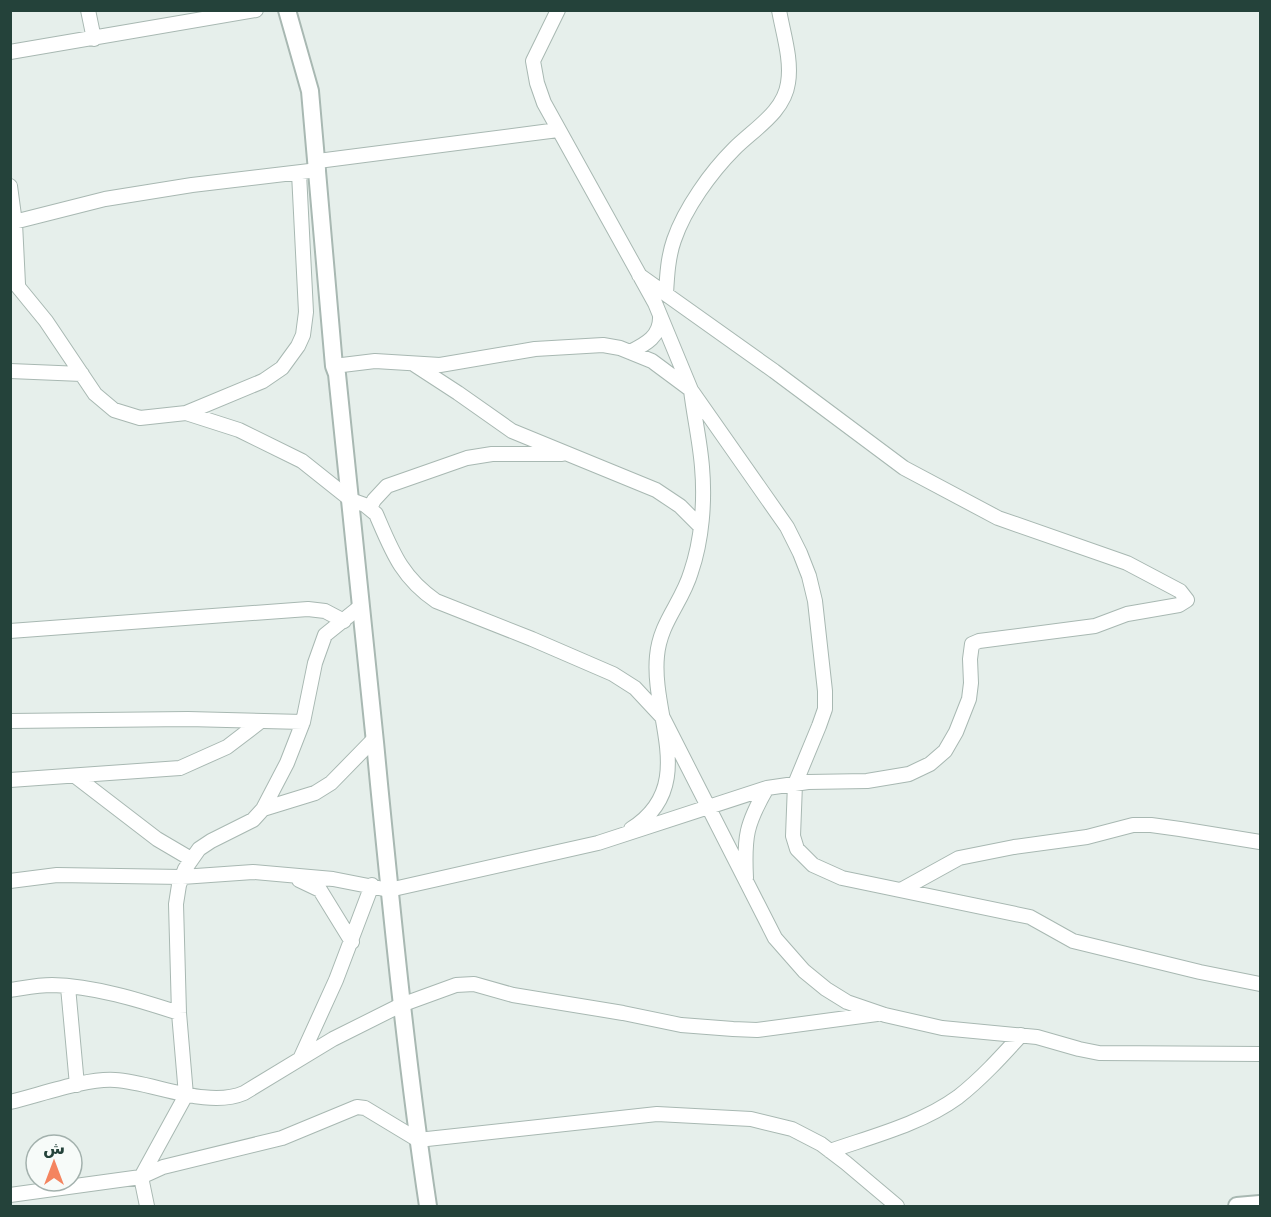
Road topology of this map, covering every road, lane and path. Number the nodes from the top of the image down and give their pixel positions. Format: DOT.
graph roads {
  1 [pos="88,10"];
  2 [pos="256,10"];
  3 [pos="287,10"];
  4 [pos="558,10"];
  5 [pos="779,10"];
  6 [pos="94,39"];
  7 [pos="10,52"];
  8 [pos="558,130"];
  9 [pos="318,166"];
  10 [pos="299,173"];
  11 [pos="10,186"];
  12 [pos="13,223"];
  13 [pos="639,275"];
  14 [pos="14,281"];
  15 [pos="666,294"];
  16 [pos="660,316"];
  17 [pos="630,352"];
  18 [pos="413,364"];
  19 [pos="334,366"];
  20 [pos="10,371"];
  21 [pos="82,374"];
  22 [pos="691,390"];
  23 [pos="186,413"];
  24 [pos="570,454"];
  25 [pos="351,500"];
  26 [pos="370,508"];
  27 [pos="700,526"];
  28 [pos="361,606"];
  29 [pos="344,621"];
  30 [pos="10,631"];
  31 [pos="663,718"];
  32 [pos="10,721"];
  33 [pos="261,721"];
  34 [pos="303,722"];
  35 [pos="374,739"];
  36 [pos="75,776"];
  37 [pos="10,780"];
  38 [pos="795,784"];
  39 [pos="767,788"];
  40 [pos="708,808"];
  41 [pos="263,809"];
  42 [pos="616,838"];
  43 [pos="1260,842"];
  44 [pos="191,859"];
  45 [pos="277,874"];
  46 [pos="182,877"];
  47 [pos="10,881"];
  48 [pos="746,884"];
  49 [pos="381,888"];
  50 [pos="901,891"];
  51 [pos="352,942"];
  52 [pos="1260,984"];
  53 [pos="68,987"];
  54 [pos="10,990"];
  55 [pos="401,1005"];
  56 [pos="179,1013"];
  57 [pos="880,1013"];
  58 [pos="1020,1035"];
  59 [pos="1260,1054"];
  60 [pos="301,1057"];
  61 [pos="77,1085"];
  62 [pos="186,1095"];
  63 [pos="10,1102"];
  64 [pos="418,1140"];
  65 [pos="830,1151"];
  66 [pos="141,1177"];
  67 [pos="10,1195"];
  68 [pos="1260,1204"];
  69 [pos="147,1206"];
  70 [pos="428,1206"];
  71 [pos="897,1206"];
  72 [pos="1237,1206"];
  1 -- 6 [label="street"];
  2 -- 6 [label="street"];
  3 -- 9 [label="street"];
  4 -- 8 [label="street"];
  5 -- 15 [label="street"];
  6 -- 7 [label="street"];
  8 -- 9 [label="street"];
  8 -- 13 [label="street"];
  9 -- 10 [label="street"];
  9 -- 19 [label="street"];
  10 -- 12 [label="street"];
  10 -- 23 [label="street"];
  11 -- 12 [label="street"];
  12 -- 14 [label="street"];
  13 -- 15 [label="street"];
  13 -- 16 [label="street"];
  14 -- 21 [label="street"];
  15 -- 38 [label="street"];
  16 -- 17 [label="street"];
  16 -- 22 [label="street"];
  17 -- 18 [label="street"];
  17 -- 22 [label="street"];
  18 -- 19 [label="street"];
  18 -- 24 [label="street"];
  19 -- 25 [label="street"];
  20 -- 21 [label="street"];
  21 -- 23 [label="street"];
  22 -- 27 [label="street"];
  22 -- 38 [label="street"];
  23 -- 25 [label="street"];
  24 -- 26 [label="street"];
  24 -- 27 [label="street"];
  25 -- 26 [label="street"];
  25 -- 28 [label="street"];
  26 -- 31 [label="street"];
  27 -- 31 [label="street"];
  28 -- 29 [label="street"];
  28 -- 35 [label="street"];
  29 -- 30 [label="street"];
  29 -- 34 [label="street"];
  31 -- 40 [label="street"];
  31 -- 42 [label="street"];
  32 -- 33 [label="street"];
  33 -- 34 [label="street"];
  33 -- 36 [label="street"];
  34 -- 41 [label="street"];
  35 -- 41 [label="street"];
  35 -- 49 [label="street"];
  36 -- 37 [label="street"];
  36 -- 44 [label="street"];
  38 -- 39 [label="street"];
  38 -- 50 [label="street"];
  39 -- 40 [label="street"];
  39 -- 48 [label="street"];
  40 -- 42 [label="street"];
  40 -- 48 [label="street"];
  41 -- 44 [label="street"];
  42 -- 49 [label="street"];
  43 -- 50 [label="street"];
  44 -- 46 [label="street"];
  45 -- 46 [label="street"];
  45 -- 49 [label="street"];
  45 -- 51 [label="street"];
  46 -- 47 [label="street"];
  46 -- 56 [label="street"];
  48 -- 57 [label="street"];
  49 -- 51 [label="street"];
  49 -- 55 [label="street"];
  50 -- 52 [label="street"];
  51 -- 60 [label="street"];
  53 -- 54 [label="street"];
  53 -- 56 [label="street"];
  53 -- 61 [label="street"];
  55 -- 57 [label="street"];
  55 -- 60 [label="street"];
  55 -- 64 [label="street"];
  56 -- 62 [label="street"];
  57 -- 58 [label="street"];
  58 -- 59 [label="street"];
  58 -- 65 [label="street"];
  60 -- 62 [label="street"];
  61 -- 62 [label="street"];
  61 -- 63 [label="street"];
  62 -- 66 [label="street"];
  64 -- 65 [label="street"];
  64 -- 66 [label="street"];
  64 -- 70 [label="street"];
  65 -- 71 [label="street"];
  66 -- 67 [label="street"];
  66 -- 69 [label="street"];
  68 -- 72 [label="street"];
}
